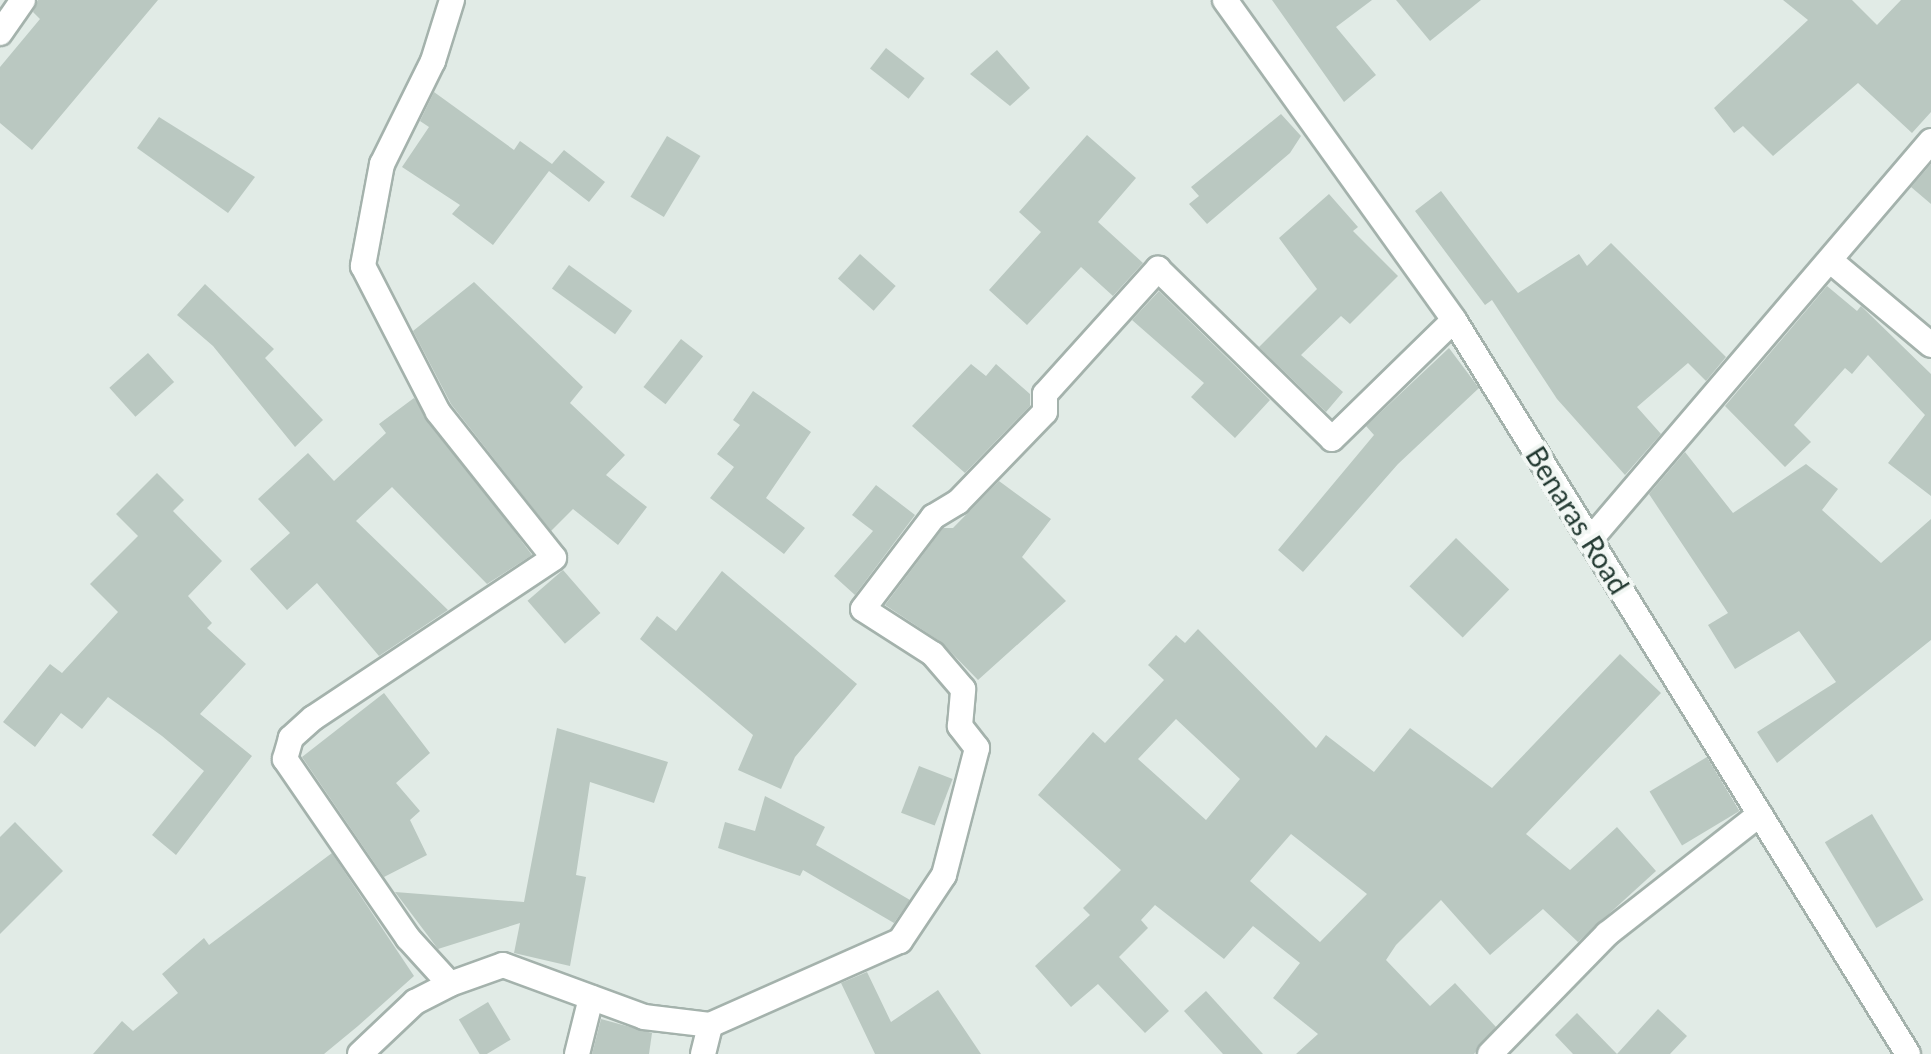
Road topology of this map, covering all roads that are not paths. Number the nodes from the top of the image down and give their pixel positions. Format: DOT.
graph roads {
  1 [pos="23,0"];
  2 [pos="452,0"];
  3 [pos="1225,0"];
  4 [pos="0,33"];
  5 [pos="1931,141"];
  6 [pos="1832,262"];
  7 [pos="1454,320"];
  8 [pos="1931,345"];
  9 [pos="1590,540"];
  10 [pos="1760,814"];
  11 [pos="450,984"];
  12 [pos="591,998"];
  13 [pos="710,1025"];
  14 [pos="360,1054"];
  15 [pos="577,1054"];
  16 [pos="703,1054"];
  17 [pos="1490,1054"];
  18 [pos="1908,1054"];
  1 -- 4 [label="street"];
  2 -- 11 [label="street"];
  3 -- 7 [label="street, Benaras Road"];
  5 -- 6 [label="street"];
  6 -- 8 [label="street"];
  6 -- 9 [label="street"];
  7 -- 9 [label="street, Benaras Road"];
  7 -- 13 [label="street"];
  9 -- 10 [label="street, Benaras Road"];
  10 -- 17 [label="street"];
  10 -- 18 [label="street, Benaras Road"];
  11 -- 12 [label="street"];
  11 -- 14 [label="street"];
  12 -- 13 [label="street"];
  12 -- 15 [label="street"];
  13 -- 16 [label="street"];
}
